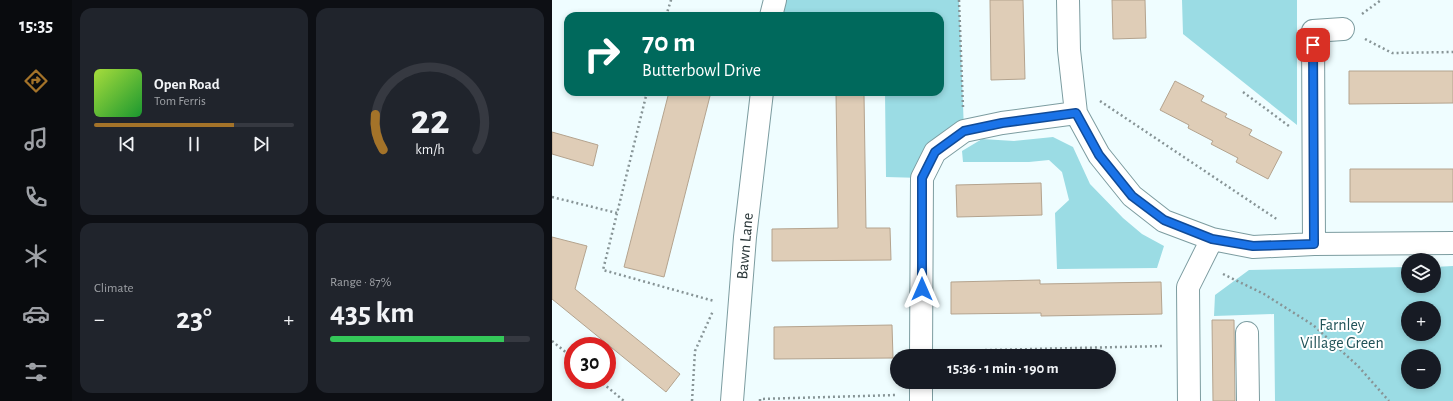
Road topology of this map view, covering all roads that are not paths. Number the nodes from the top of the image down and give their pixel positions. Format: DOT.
graph roads {
  1 [pos="775,0"];
  2 [pos="1068,0"];
  3 [pos="772,12"];
  4 [pos="1343,29"];
  5 [pos="762,96"];
  6 [pos="1076,113"];
  7 [pos="1212,239"];
  8 [pos="1453,243"];
  9 [pos="1314,244"];
  10 [pos="1247,333"];
  11 [pos="922,349"];
  12 [pos="732,401"];
  13 [pos="1189,401"];
  14 [pos="1248,401"];
  1 -- 3 [label="street"];
  2 -- 6 [label="street"];
  4 -- 9 [label="street"];
  5 -- 12 [label="street, Bawn Lane"];
  6 -- 7 [label="street"];
  6 -- 11 [label="street"];
  7 -- 9 [label="street"];
  7 -- 13 [label="street"];
  8 -- 9 [label="street"];
  10 -- 14 [label="street"];
}
